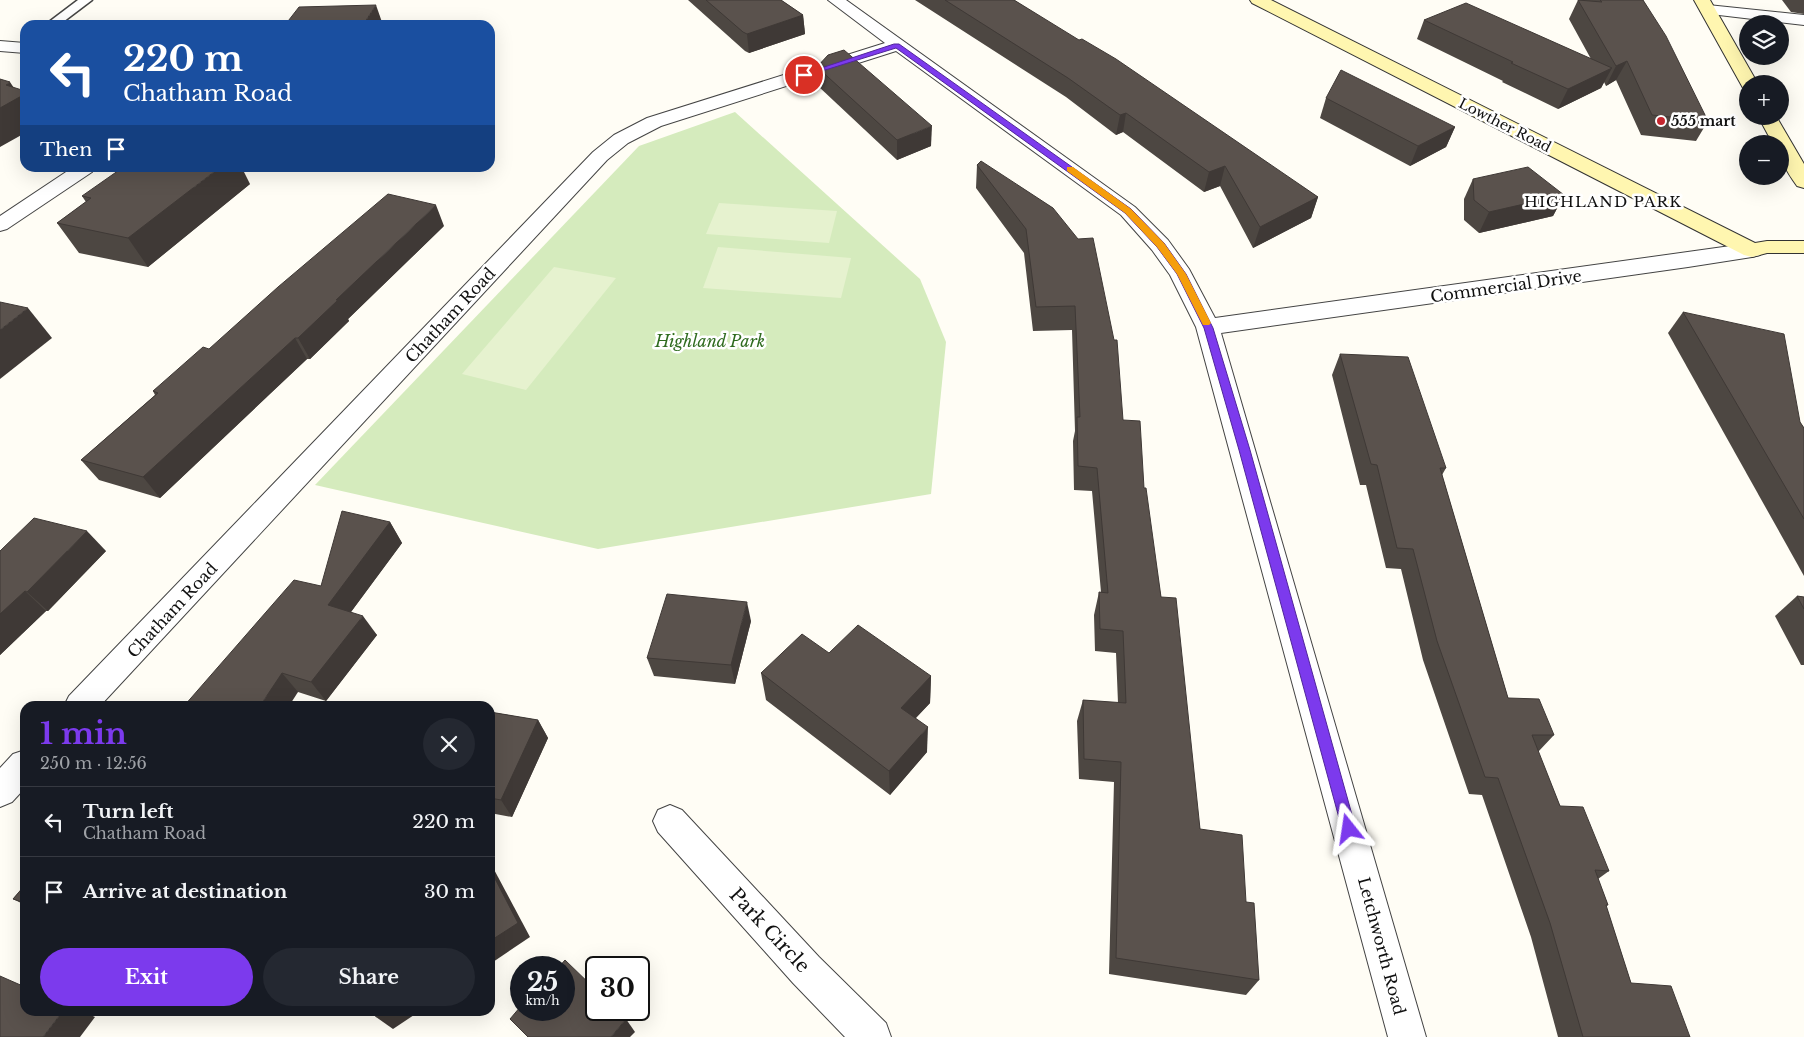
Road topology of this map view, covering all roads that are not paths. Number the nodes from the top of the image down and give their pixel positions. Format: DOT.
graph roads {
  1 [pos="86,0"];
  2 [pos="836,0"];
  3 [pos="1258,0"];
  4 [pos="1705,5"];
  5 [pos="59,20"];
  6 [pos="1804,20"];
  7 [pos="897,45"];
  8 [pos="0,46"];
  9 [pos="20,47"];
  10 [pos="1744,75"];
  11 [pos="1772,125"];
  12 [pos="79,172"];
  13 [pos="1804,182"];
  14 [pos="0,225"];
  15 [pos="1804,247"];
  16 [pos="1752,250"];
  17 [pos="1208,328"];
  18 [pos="85,701"];
  19 [pos="20,770"];
  20 [pos="0,791"];
  21 [pos="670,821"];
  22 [pos="872,1037"];
  23 [pos="1407,1037"];
  1 -- 5 [label="lane"];
  2 -- 7 [label="street, Letchworth Road"];
  3 -- 16 [label="main road, Lowther Road"];
  4 -- 6 [label="street"];
  4 -- 10 [label="main road"];
  7 -- 17 [label="street, Letchworth Road"];
  7 -- 18 [label="street, Chatham Road"];
  8 -- 9 [label="street"];
  11 -- 13 [label="main road"];
  12 -- 14 [label="street"];
  15 -- 16 [label="main road, Commercial Drive"];
  16 -- 17 [label="street, Commercial Drive"];
  17 -- 23 [label="street, Letchworth Road"];
  19 -- 20 [label="street"];
  21 -- 22 [label="street, Park Circle"];
}
